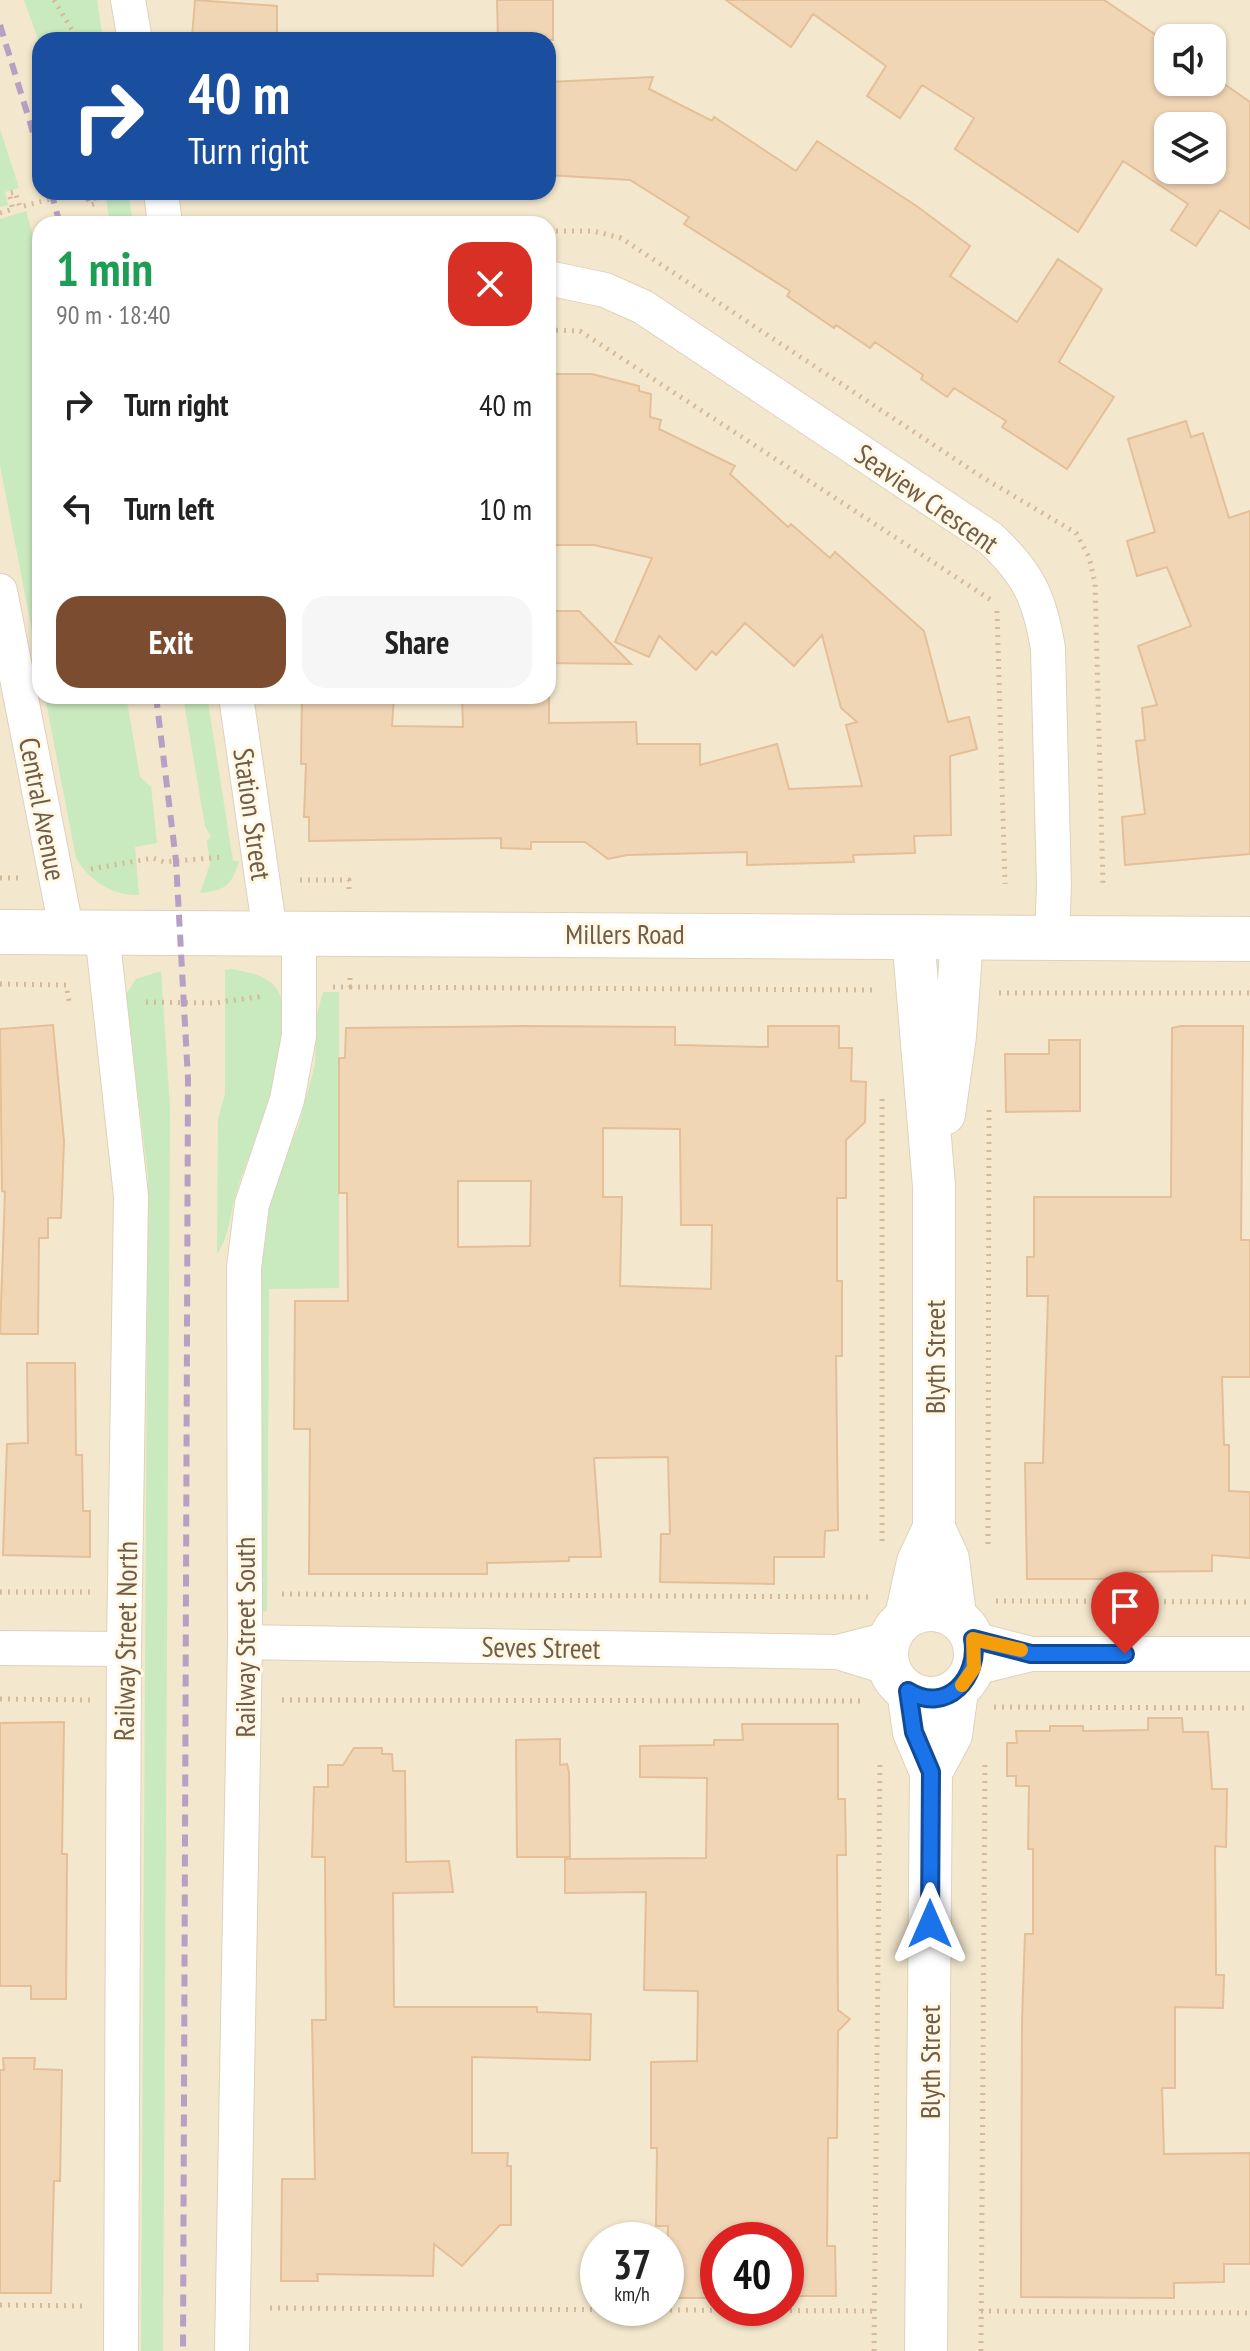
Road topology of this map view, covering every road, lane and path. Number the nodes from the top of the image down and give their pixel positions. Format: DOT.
graph roads {
  1 [pos="54,0"];
  2 [pos="128,0"];
  3 [pos="73,32"];
  4 [pos="134,32"];
  5 [pos="47,200"];
  6 [pos="0,213"];
  7 [pos="556,280"];
  8 [pos="556,330"];
  9 [pos="0,591"];
  10 [pos="238,704"];
  11 [pos="0,878"];
  12 [pos="20,878"];
  13 [pos="1005,884"];
  14 [pos="0,932"];
  15 [pos="285,932"];
  16 [pos="84,933"];
  17 [pos="913,936"];
  18 [pos="1052,936"];
  19 [pos="962,937"];
  20 [pos="1250,939"];
  21 [pos="350,987"];
  22 [pos="938,992"];
  23 [pos="1250,993"];
  24 [pos="882,1083"];
  25 [pos="989,1104"];
  26 [pos="934,1528"];
  27 [pos="988,1550"];
  28 [pos="882,1552"];
  29 [pos="0,1592"];
  30 [pos="103,1592"];
  31 [pos="993,1592"];
  32 [pos="271,1594"];
  33 [pos="1250,1602"];
  34 [pos="245,1642"];
  35 [pos="0,1648"];
  36 [pos="124,1649"];
  37 [pos="890,1652"];
  38 [pos="1250,1654"];
  39 [pos="969,1664"];
  40 [pos="0,1699"];
  41 [pos="103,1700"];
  42 [pos="270,1700"];
  43 [pos="1250,1708"];
  44 [pos="880,1757"];
  45 [pos="985,1758"];
  46 [pos="931,1772"];
  47 [pos="0,2305"];
  48 [pos="84,2306"];
  49 [pos="265,2308"];
  50 [pos="874,2311"];
  51 [pos="981,2311"];
  52 [pos="1250,2313"];
  53 [pos="121,2351"];
  54 [pos="232,2351"];
  55 [pos="874,2351"];
  56 [pos="926,2351"];
  57 [pos="981,2351"];
  1 -- 3 [label="path"];
  2 -- 4 [label="street"];
  5 -- 6 [label="path"];
  7 -- 18 [label="street, Seaview Crescent"];
  8 -- 13 [label="path"];
  9 -- 16 [label="street, Central Avenue"];
  10 -- 15 [label="street, Station Street"];
  11 -- 12 [label="path"];
  14 -- 16 [label="main road, Millers Road"];
  15 -- 16 [label="main road, Millers Road"];
  15 -- 17 [label="main road, Millers Road"];
  15 -- 34 [label="street, Railway Street South"];
  16 -- 36 [label="street, Railway Street North"];
  17 -- 19 [label="main road, Millers Road"];
  17 -- 22 [label="street, Blyth Street"];
  18 -- 19 [label="main road, Millers Road"];
  18 -- 20 [label="main road, Millers Road"];
  19 -- 22 [label="street, Blyth Street"];
  21 -- 22 [label="path"];
  22 -- 23 [label="path"];
  22 -- 26 [label="street, Blyth Street"];
  24 -- 28 [label="path"];
  25 -- 27 [label="path"];
  26 -- 37 [label="street, Blyth Street"];
  26 -- 39 [label="street, Blyth Street"];
  29 -- 30 [label="path"];
  31 -- 33 [label="path"];
  32 -- 37 [label="path"];
  34 -- 37 [label="street, Seves Street"];
  34 -- 54 [label="street, Railway Street South"];
  35 -- 36 [label="street"];
  36 -- 53 [label="street, Railway Street North"];
  37 -- 39 [label="street"];
  37 -- 39 [label="street"];
  37 -- 42 [label="path"];
  37 -- 46 [label="street, Blyth Street"];
  38 -- 39 [label="street"];
  39 -- 43 [label="path"];
  39 -- 46 [label="street, Blyth Street"];
  40 -- 41 [label="path"];
  44 -- 50 [label="path"];
  45 -- 51 [label="path"];
  46 -- 56 [label="street, Blyth Street"];
  47 -- 48 [label="path"];
  49 -- 50 [label="path"];
  50 -- 55 [label="path"];
  51 -- 52 [label="path"];
  51 -- 57 [label="path"];
}
